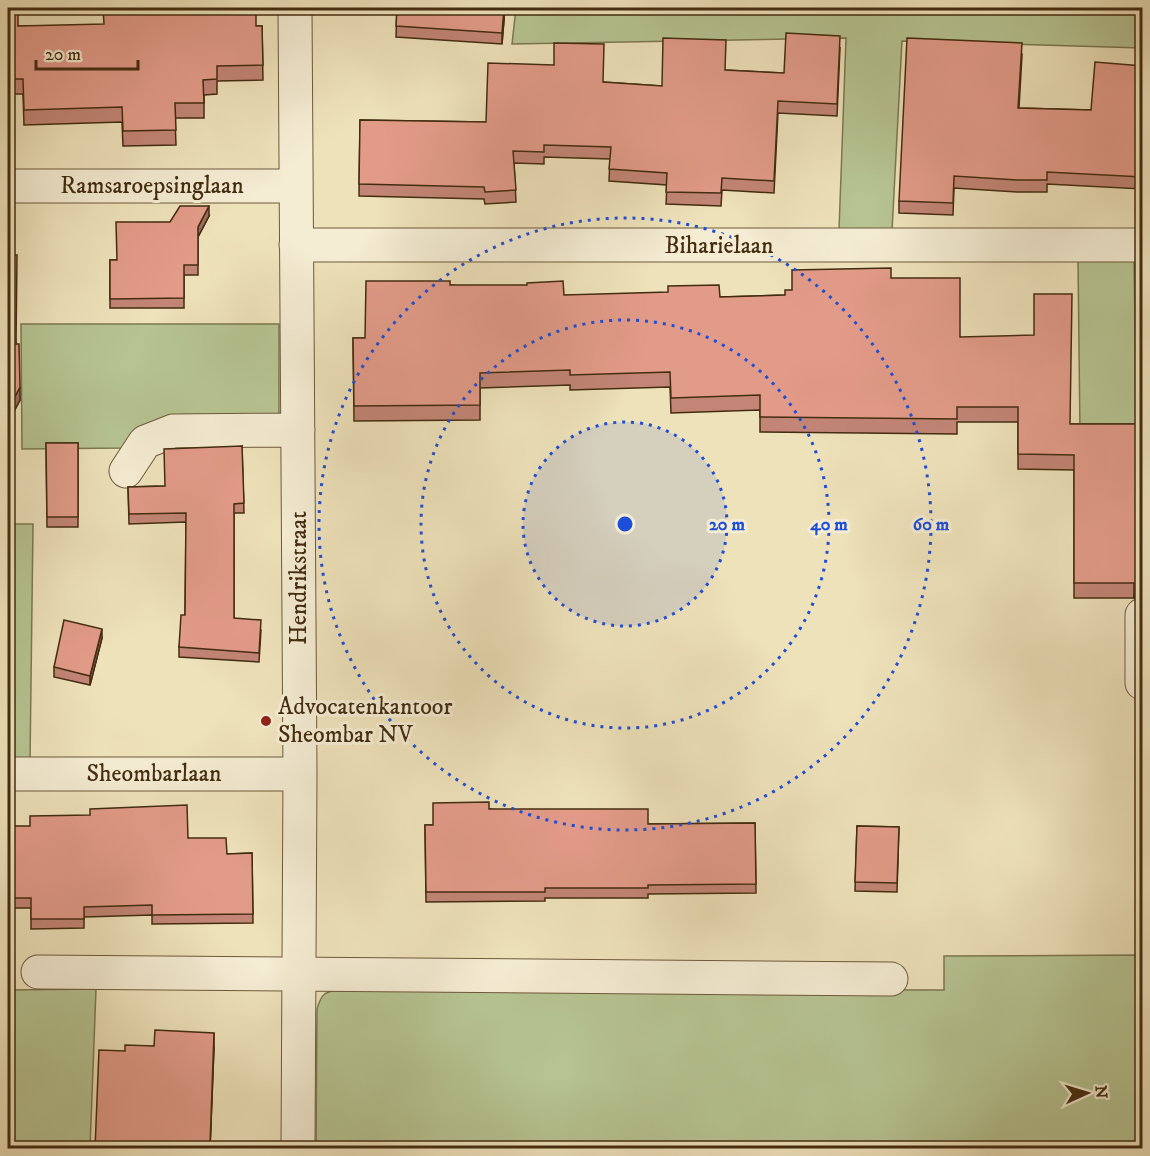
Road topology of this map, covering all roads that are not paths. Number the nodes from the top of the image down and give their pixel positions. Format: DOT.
graph roads {
  1 [pos="295,8"];
  2 [pos="8,186"];
  3 [pos="296,186"];
  4 [pos="296,245"];
  5 [pos="1143,245"];
  6 [pos="298,430"];
  7 [pos="126,471"];
  8 [pos="1143,615"];
  9 [pos="1143,682"];
  10 [pos="8,774"];
  11 [pos="300,774"];
  12 [pos="38,972"];
  13 [pos="300,973"];
  14 [pos="891,979"];
  15 [pos="298,1149"];
  1 -- 3 [label="street, Hendrikstraat"];
  2 -- 3 [label="street, Ramsaroepsinglaan"];
  3 -- 4 [label="street, Hendrikstraat"];
  4 -- 5 [label="street, Biharielaan"];
  4 -- 6 [label="street, Hendrikstraat"];
  6 -- 7 [label="street"];
  6 -- 11 [label="street, Hendrikstraat"];
  8 -- 9 [label="street"];
  10 -- 11 [label="street, Sheombarlaan"];
  11 -- 13 [label="street, Hendrikstraat"];
  12 -- 13 [label="street"];
  13 -- 14 [label="street"];
  13 -- 15 [label="street, Hendrikstraat"];
}
